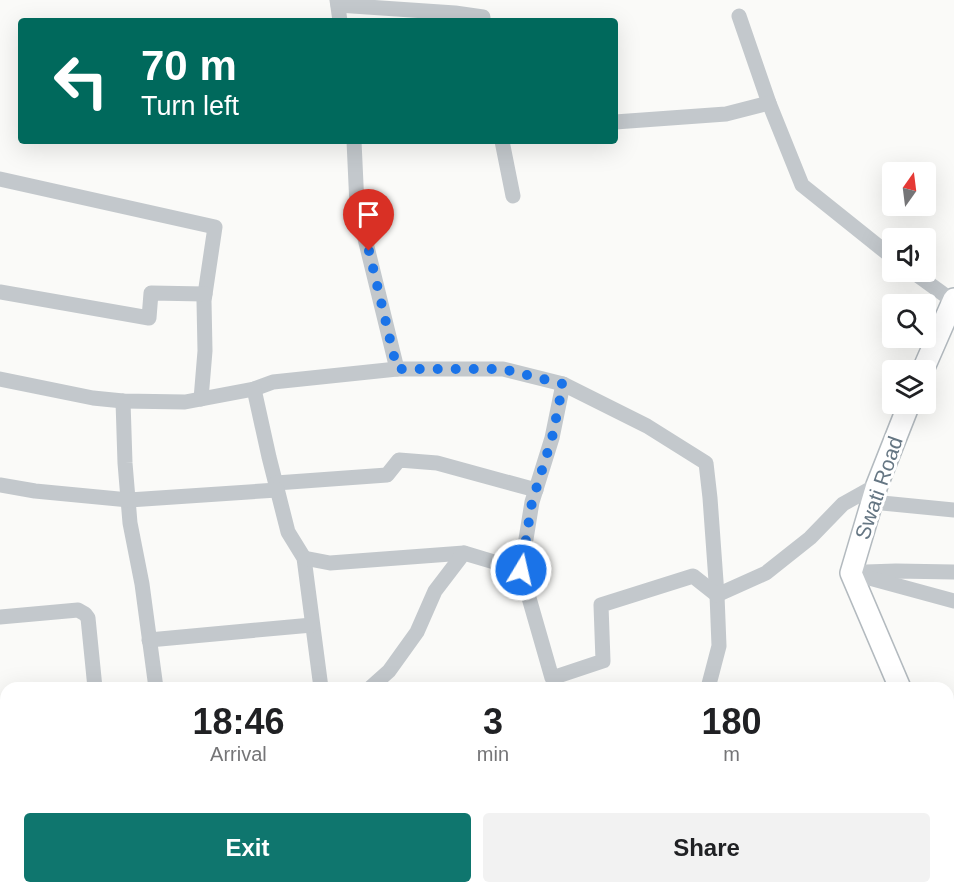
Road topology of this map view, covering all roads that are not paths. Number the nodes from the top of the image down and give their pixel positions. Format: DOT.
graph roads {
  1 [pos="337,3"];
  2 [pos="739,16"];
  3 [pos="340,18"];
  4 [pos="483,18"];
  5 [pos="769,103"];
  6 [pos="618,122"];
  7 [pos="354,144"];
  8 [pos="503,144"];
  9 [pos="0,179"];
  10 [pos="513,196"];
  11 [pos="882,249"];
  12 [pos="928,282"];
  13 [pos="0,292"];
  14 [pos="205,294"];
  15 [pos="954,300"];
  16 [pos="927,360"];
  17 [pos="397,369"];
  18 [pos="0,379"];
  19 [pos="563,384"];
  20 [pos="254,389"];
  21 [pos="201,399"];
  22 [pos="123,401"];
  23 [pos="905,414"];
  24 [pos="0,485"];
  25 [pos="277,487"];
  26 [pos="536,490"];
  27 [pos="874,493"];
  28 [pos="129,500"];
  29 [pos="954,510"];
  30 [pos="464,553"];
  31 [pos="304,558"];
  32 [pos="521,570"];
  33 [pos="954,572"];
  34 [pos="851,573"];
  35 [pos="717,595"];
  36 [pos="954,601"];
  37 [pos="0,617"];
  38 [pos="312,625"];
  39 [pos="149,640"];
  40 [pos="94,682"];
  41 [pos="155,682"];
  42 [pos="320,682"];
  43 [pos="377,682"];
  44 [pos="709,682"];
  45 [pos="897,682"];
  1 -- 3 [label="street"];
  1 -- 4 [label="street"];
  2 -- 5 [label="street"];
  5 -- 6 [label="street"];
  5 -- 11 [label="street"];
  7 -- 17 [label="street"];
  8 -- 10 [label="street"];
  9 -- 14 [label="street"];
  12 -- 15 [label="street"];
  13 -- 14 [label="street"];
  14 -- 21 [label="street"];
  15 -- 16 [label="street"];
  17 -- 19 [label="street"];
  17 -- 20 [label="street"];
  18 -- 22 [label="street"];
  19 -- 26 [label="street"];
  19 -- 35 [label="street"];
  20 -- 21 [label="street"];
  20 -- 25 [label="street"];
  21 -- 22 [label="street"];
  22 -- 28 [label="street"];
  23 -- 27 [label="street, Swati Road"];
  24 -- 28 [label="street"];
  25 -- 26 [label="street"];
  25 -- 28 [label="street"];
  25 -- 31 [label="street"];
  26 -- 32 [label="street"];
  27 -- 29 [label="street"];
  27 -- 34 [label="street, Swati Road"];
  27 -- 35 [label="street"];
  28 -- 39 [label="street"];
  30 -- 31 [label="street"];
  30 -- 32 [label="street"];
  30 -- 43 [label="street"];
  31 -- 38 [label="street"];
  32 -- 35 [label="street"];
  33 -- 34 [label="street"];
  34 -- 36 [label="street"];
  34 -- 45 [label="street"];
  35 -- 44 [label="street"];
  37 -- 40 [label="street"];
  38 -- 39 [label="street"];
  38 -- 42 [label="street"];
  39 -- 41 [label="street"];
}
